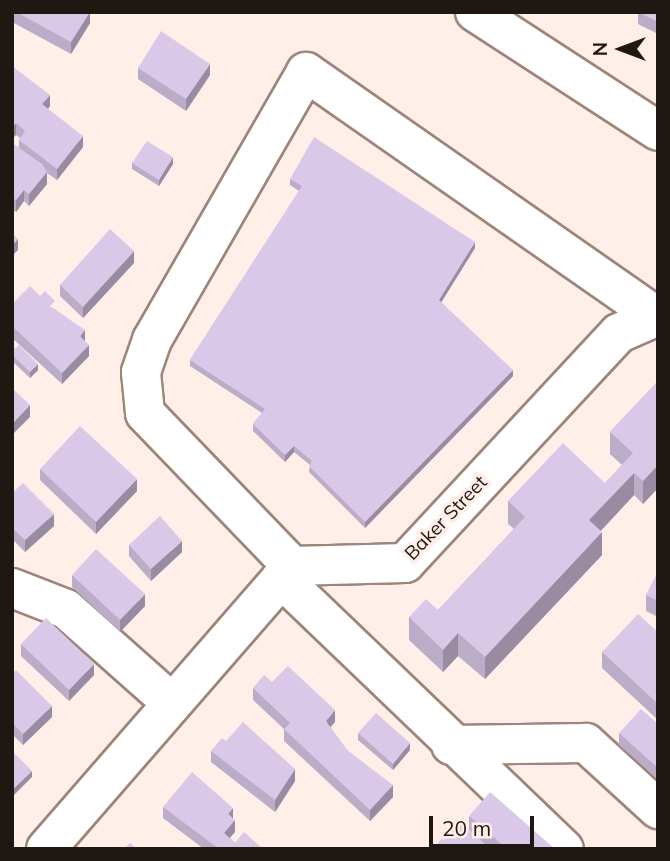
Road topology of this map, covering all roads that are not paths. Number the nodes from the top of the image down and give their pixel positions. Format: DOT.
graph roads {
  1 [pos="475,12"];
  2 [pos="658,131"];
  3 [pos="657,316"];
  4 [pos="287,572"];
  5 [pos="12,588"];
  6 [pos="172,704"];
  7 [pos="451,745"];
  8 [pos="658,809"];
  9 [pos="46,849"];
  10 [pos="564,849"];
  1 -- 2 [label="street"];
  3 -- 4 [label="street, Baker Street"];
  3 -- 4 [label="street"];
  4 -- 6 [label="street"];
  4 -- 7 [label="street"];
  5 -- 6 [label="street"];
  6 -- 9 [label="street"];
  7 -- 8 [label="street"];
  7 -- 10 [label="street"];
}
